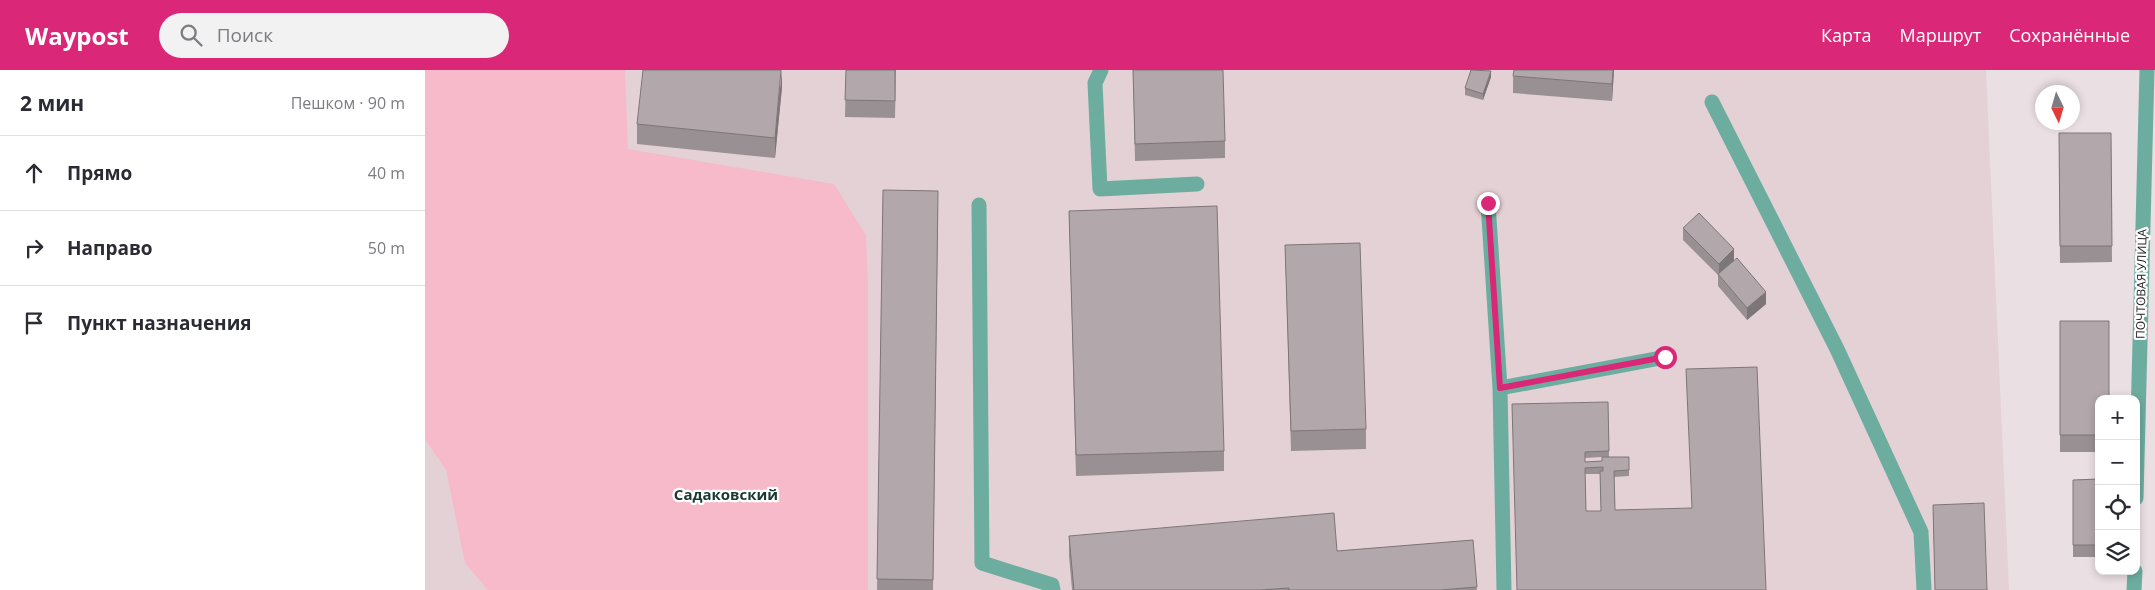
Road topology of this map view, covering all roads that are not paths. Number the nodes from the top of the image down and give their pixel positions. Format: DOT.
graph roads {
  1 [pos="1101,70"];
  2 [pos="2147,70"];
  3 [pos="1712,102"];
  4 [pos="1197,184"];
  5 [pos="1488,203"];
  6 [pos="979,205"];
  7 [pos="1665,357"];
  8 [pos="1500,388"];
  9 [pos="2136,485"];
  10 [pos="2135,575"];
  11 [pos="1053,590"];
  12 [pos="1503,590"];
  13 [pos="1924,590"];
  14 [pos="2134,590"];
  1 -- 4 [label="street"];
  2 -- 9 [label="street, ПОЧТОВАЯ УЛИЦА"];
  3 -- 13 [label="street"];
  5 -- 8 [label="street"];
  6 -- 11 [label="street"];
  7 -- 8 [label="street"];
  8 -- 12 [label="street"];
  10 -- 14 [label="street"];
}
